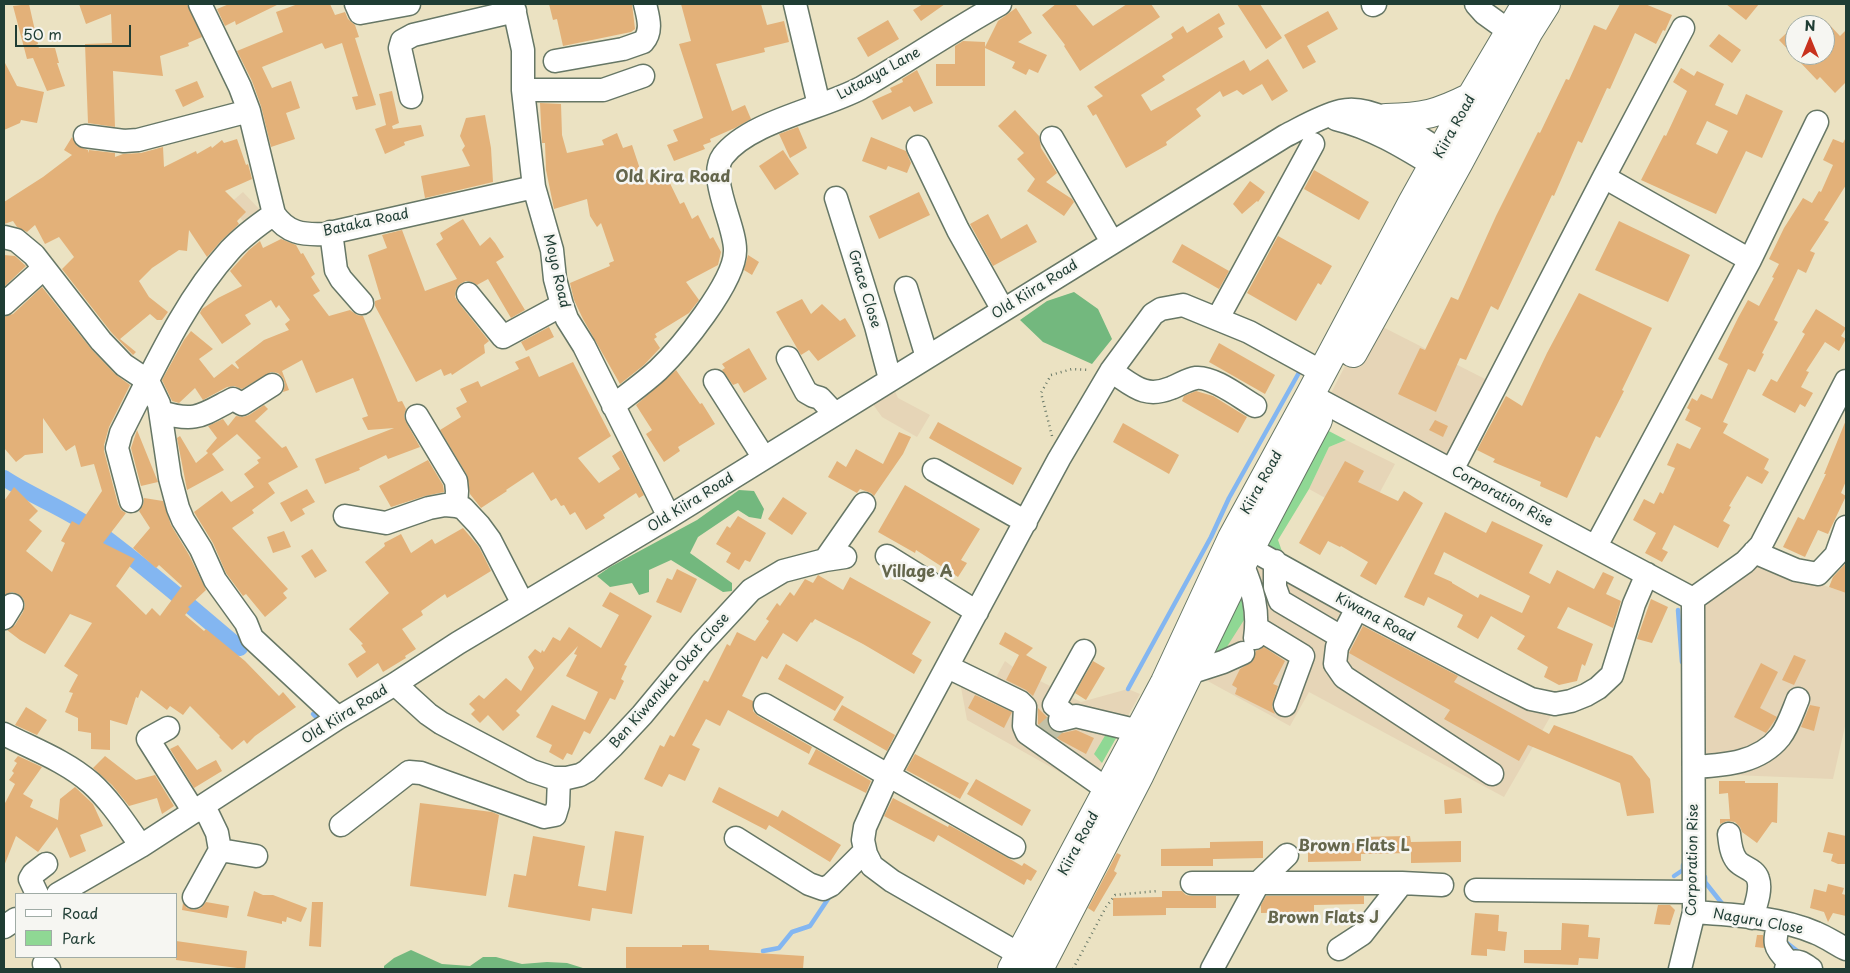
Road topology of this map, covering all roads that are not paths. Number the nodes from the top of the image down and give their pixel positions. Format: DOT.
graph roads {
  1 [pos="200,4"];
  2 [pos="356,4"];
  3 [pos="409,4"];
  4 [pos="645,4"];
  5 [pos="794,4"];
  6 [pos="1000,4"];
  7 [pos="1476,4"];
  8 [pos="1526,4"];
  9 [pos="1546,4"];
  10 [pos="514,7"];
  11 [pos="1684,28"];
  12 [pos="1509,31"];
  13 [pos="555,61"];
  14 [pos="643,76"];
  15 [pos="522,90"];
  16 [pos="411,97"];
  17 [pos="1471,97"];
  18 [pos="819,105"];
  19 [pos="249,111"];
  20 [pos="1326,117"];
  21 [pos="1386,118"];
  22 [pos="1817,122"];
  23 [pos="85,136"];
  24 [pos="1052,138"];
  25 [pos="1313,144"];
  26 [pos="918,147"];
  27 [pos="1446,164"];
  28 [pos="1604,177"];
  29 [pos="534,187"];
  30 [pos="836,198"];
  31 [pos="274,214"];
  32 [pos="331,232"];
  33 [pos="4,236"];
  34 [pos="1112,242"];
  35 [pos="1750,260"];
  36 [pos="44,268"];
  37 [pos="906,288"];
  38 [pos="468,294"];
  39 [pos="362,303"];
  40 [pos="4,304"];
  41 [pos="562,304"];
  42 [pos="1003,310"];
  43 [pos="1218,318"];
  44 [pos="927,357"];
  45 [pos="788,358"];
  46 [pos="1111,371"];
  47 [pos="890,379"];
  48 [pos="148,381"];
  49 [pos="715,381"];
  50 [pos="1846,381"];
  51 [pos="272,386"];
  52 [pos="1320,390"];
  53 [pos="614,406"];
  54 [pos="1255,406"];
  55 [pos="161,412"];
  56 [pos="835,414"];
  57 [pos="417,416"];
  58 [pos="764,458"];
  59 [pos="934,470"];
  60 [pos="1452,470"];
  61 [pos="130,501"];
  62 [pos="864,504"];
  63 [pos="456,506"];
  64 [pos="345,516"];
  65 [pos="669,517"];
  66 [pos="1026,522"];
  67 [pos="1846,527"];
  68 [pos="1596,546"];
  69 [pos="1754,552"];
  70 [pos="887,556"];
  71 [pos="1246,557"];
  72 [pos="1274,561"];
  73 [pos="1647,574"];
  74 [pos="1693,599"];
  75 [pos="523,604"];
  76 [pos="1357,608"];
  77 [pos="977,612"];
  78 [pos="1341,637"];
  79 [pos="1252,640"];
  80 [pos="1084,651"];
  81 [pos="948,666"];
  82 [pos="1189,673"];
  83 [pos="396,684"];
  84 [pos="1798,699"];
  85 [pos="764,705"];
  86 [pos="1285,705"];
  87 [pos="338,718"];
  88 [pos="168,728"];
  89 [pos="1053,728"];
  90 [pos="1139,731"];
  91 [pos="4,734"];
  92 [pos="1695,767"];
  93 [pos="1492,774"];
  94 [pos="888,776"];
  95 [pos="559,778"];
  96 [pos="1108,790"];
  97 [pos="199,809"];
  98 [pos="341,825"];
  99 [pos="1729,834"];
  100 [pos="736,838"];
  101 [pos="141,846"];
  102 [pos="1014,848"];
  103 [pos="220,850"];
  104 [pos="865,851"];
  105 [pos="1287,855"];
  106 [pos="256,856"];
  107 [pos="46,864"];
  108 [pos="1259,882"];
  109 [pos="1192,883"];
  110 [pos="1402,883"];
  111 [pos="1442,885"];
  112 [pos="1476,890"];
  113 [pos="37,893"];
  114 [pos="60,893"];
  115 [pos="194,897"];
  116 [pos="1694,902"];
  117 [pos="1752,918"];
  118 [pos="15,920"];
  119 [pos="1779,922"];
  120 [pos="4,927"];
  121 [pos="1339,949"];
  122 [pos="1846,950"];
  123 [pos="1024,964"];
  124 [pos="1787,966"];
  125 [pos="1212,969"];
  126 [pos="1680,969"];
  127 [pos="1811,969"];
  1 -- 19 [label="street"];
  2 -- 3 [label="street"];
  4 -- 13 [label="street"];
  5 -- 18 [label="street"];
  6 -- 18 [label="street, Lutaaya Lane"];
  7 -- 12 [label="street"];
  8 -- 12 [label="main road, Kiira Road"];
  9 -- 27 [label="main road, Kiira Road"];
  10 -- 15 [label="street, Moyo Road"];
  10 -- 16 [label="street"];
  11 -- 28 [label="street"];
  12 -- 17 [label="main road, Kiira Road"];
  14 -- 15 [label="street"];
  15 -- 29 [label="street, Moyo Road"];
  17 -- 21 [label="main road"];
  17 -- 27 [label="main road, Kiira Road"];
  18 -- 53 [label="street, Lutaaya Lane"];
  19 -- 23 [label="street"];
  19 -- 31 [label="street"];
  20 -- 21 [label="street, Old Kiira Road"];
  20 -- 27 [label="street"];
  20 -- 34 [label="street, Old Kiira Road"];
  21 -- 27 [label="street, Old Kiira Road"];
  22 -- 35 [label="street"];
  24 -- 34 [label="street"];
  25 -- 43 [label="street"];
  26 -- 42 [label="street"];
  27 -- 52 [label="main road, Kiira Road"];
  28 -- 35 [label="street"];
  28 -- 60 [label="street"];
  29 -- 32 [label="street, Bataka Road"];
  29 -- 41 [label="street, Moyo Road"];
  30 -- 47 [label="street, Grace Close"];
  31 -- 32 [label="street, Bataka Road"];
  31 -- 48 [label="street"];
  32 -- 39 [label="street"];
  33 -- 36 [label="street"];
  34 -- 42 [label="street, Old Kiira Road"];
  35 -- 68 [label="street"];
  36 -- 40 [label="street"];
  36 -- 48 [label="street"];
  37 -- 44 [label="street"];
  38 -- 41 [label="street"];
  41 -- 53 [label="street, Moyo Road"];
  42 -- 44 [label="street, Old Kiira Road"];
  43 -- 46 [label="street, Corporation Rise"];
  43 -- 52 [label="street, Corporation Rise"];
  44 -- 47 [label="street, Old Kiira Road"];
  45 -- 56 [label="street"];
  46 -- 54 [label="street"];
  46 -- 66 [label="street, Corporation Rise"];
  47 -- 56 [label="street, Old Kiira Road"];
  48 -- 55 [label="street"];
  48 -- 61 [label="street"];
  49 -- 58 [label="street"];
  50 -- 69 [label="street"];
  51 -- 55 [label="street"];
  52 -- 60 [label="street, Corporation Rise"];
  52 -- 71 [label="main road, Kiira Road"];
  52 -- 90 [label="main road, Kiira Road"];
  53 -- 65 [label="street, Moyo Road"];
  55 -- 87 [label="street"];
  56 -- 58 [label="street, Old Kiira Road"];
  57 -- 63 [label="street"];
  58 -- 65 [label="street, Old Kiira Road"];
  59 -- 66 [label="street"];
  60 -- 68 [label="street, Corporation Rise"];
  62 -- 95 [label="street, Ben Kiwanuka Okot Close"];
  63 -- 64 [label="street"];
  63 -- 75 [label="street"];
  65 -- 75 [label="street, Old Kiira Road"];
  66 -- 77 [label="street, Corporation Rise"];
  67 -- 69 [label="street"];
  68 -- 73 [label="street, Corporation Rise"];
  69 -- 74 [label="street"];
  70 -- 77 [label="street"];
  71 -- 72 [label="street, Kiwana Road"];
  71 -- 79 [label="street"];
  71 -- 82 [label="main road, Kiira Road"];
  72 -- 76 [label="street, Kiwana Road"];
  72 -- 78 [label="street"];
  73 -- 74 [label="street, Corporation Rise"];
  73 -- 76 [label="street, Kiwana Road"];
  74 -- 92 [label="street, Corporation Rise"];
  75 -- 83 [label="street, Old Kiira Road"];
  76 -- 78 [label="street"];
  77 -- 81 [label="street, Corporation Rise"];
  78 -- 93 [label="street"];
  79 -- 82 [label="street"];
  79 -- 86 [label="street"];
  80 -- 89 [label="street"];
  81 -- 89 [label="street"];
  81 -- 94 [label="street, Corporation Rise"];
  82 -- 123 [label="main road, Kiira Road"];
  83 -- 87 [label="street, Old Kiira Road"];
  83 -- 95 [label="street, Ben Kiwanuka Okot Close"];
  84 -- 92 [label="street"];
  85 -- 94 [label="street"];
  87 -- 97 [label="street, Old Kiira Road"];
  88 -- 97 [label="street"];
  89 -- 90 [label="street"];
  89 -- 96 [label="street"];
  90 -- 96 [label="main road, Kiira Road"];
  91 -- 101 [label="street"];
  92 -- 116 [label="street, Corporation Rise"];
  94 -- 102 [label="street"];
  94 -- 104 [label="street, Corporation Rise"];
  95 -- 98 [label="street"];
  96 -- 123 [label="main road, Kiira Road"];
  97 -- 101 [label="street, Old Kiira Road"];
  97 -- 103 [label="street"];
  99 -- 117 [label="street"];
  100 -- 104 [label="street"];
  101 -- 114 [label="street, Old Kiira Road"];
  103 -- 106 [label="street"];
  103 -- 115 [label="street"];
  104 -- 123 [label="street"];
  105 -- 108 [label="street"];
  107 -- 113 [label="street"];
  108 -- 109 [label="street"];
  108 -- 110 [label="street"];
  108 -- 125 [label="street"];
  110 -- 111 [label="street"];
  110 -- 121 [label="street"];
  112 -- 116 [label="street, Naguru Close"];
  116 -- 117 [label="street, Naguru Close"];
  116 -- 126 [label="street, Corporation Rise"];
  117 -- 119 [label="street, Naguru Close"];
  118 -- 120 [label="street"];
  119 -- 122 [label="street, Naguru Close"];
  119 -- 124 [label="street"];
  124 -- 127 [label="street"];
}
